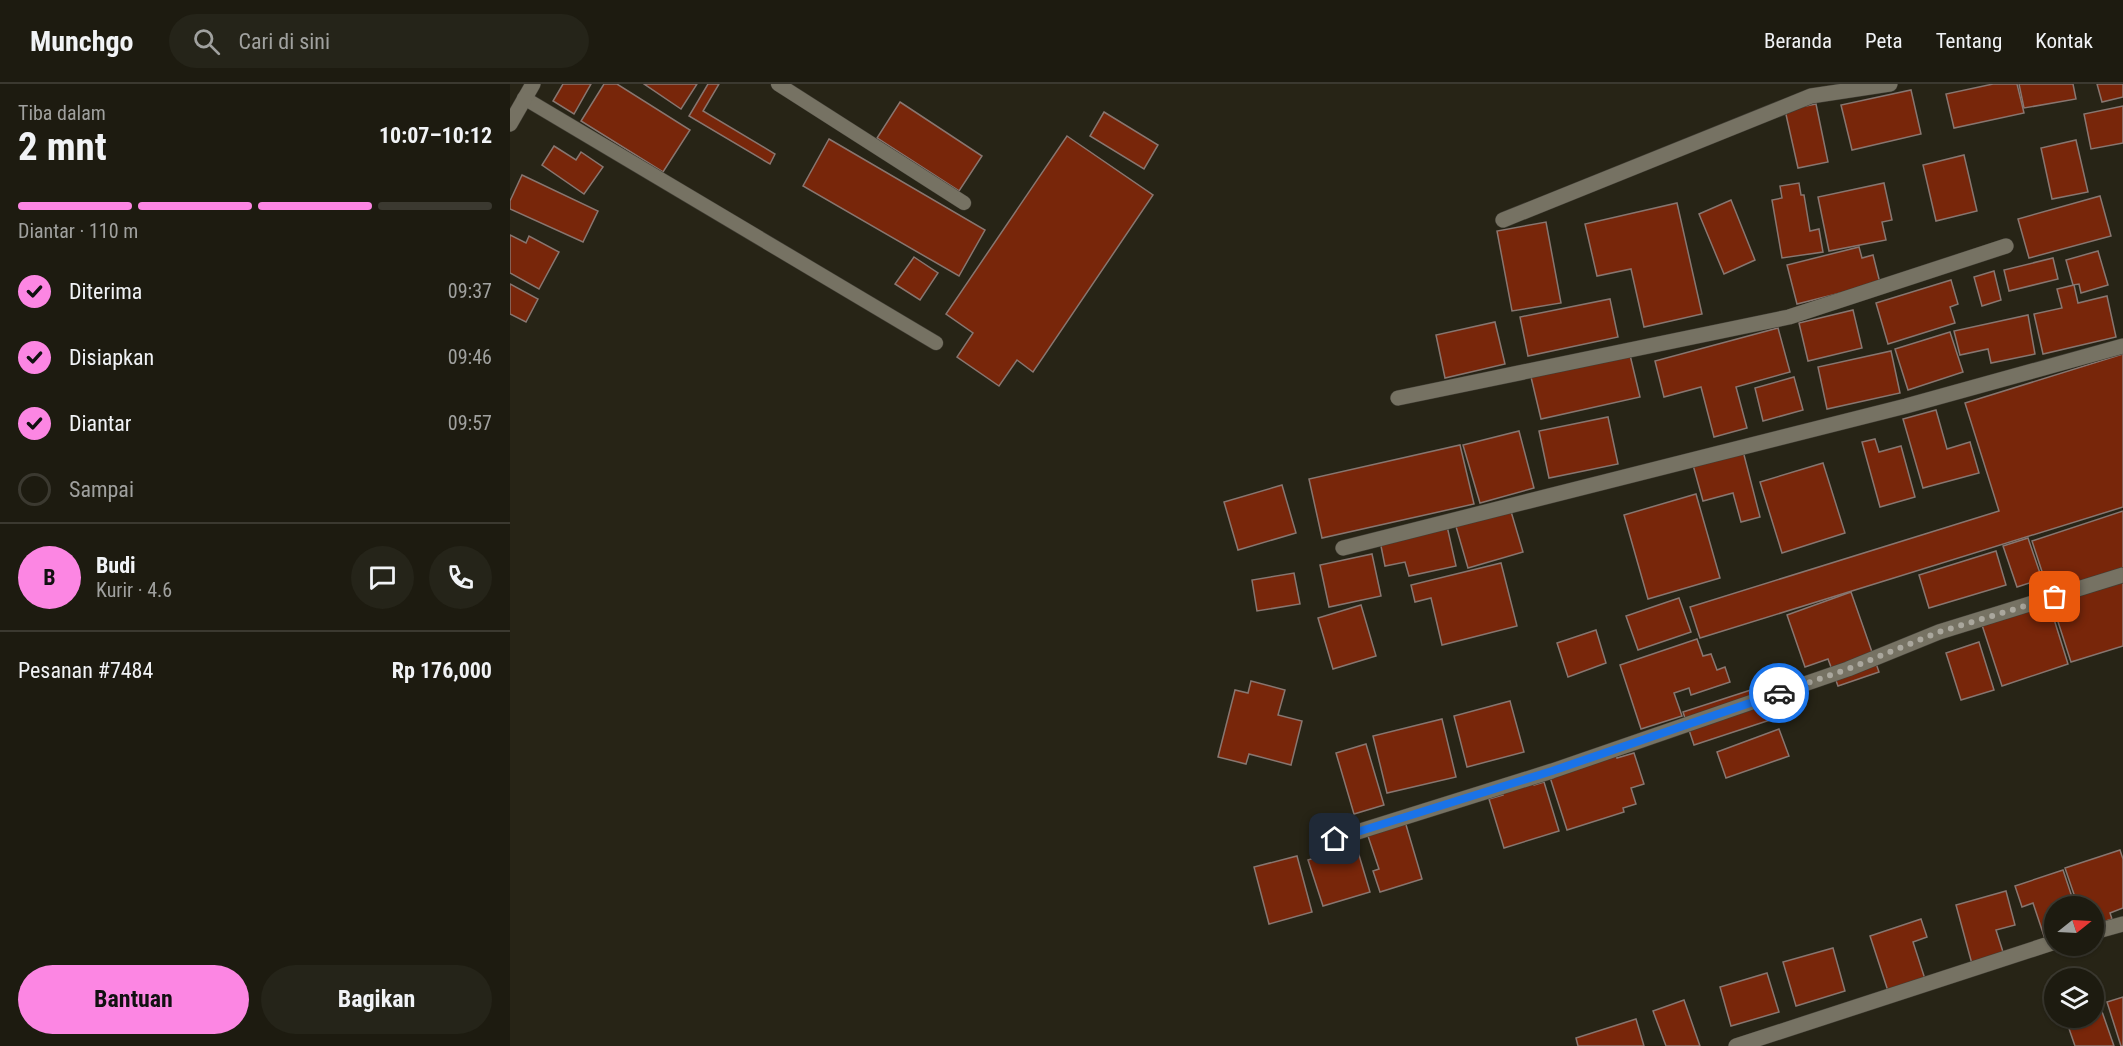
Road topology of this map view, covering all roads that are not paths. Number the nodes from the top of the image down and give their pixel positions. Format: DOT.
graph roads {
  1 [pos="533,84"];
  2 [pos="778,84"];
  3 [pos="1890,84"];
  4 [pos="525,98"];
  5 [pos="510,124"];
  6 [pos="963,203"];
  7 [pos="1503,220"];
  8 [pos="2006,246"];
  9 [pos="936,343"];
  10 [pos="2123,346"];
  11 [pos="1398,398"];
  12 [pos="1343,548"];
  13 [pos="2123,575"];
  14 [pos="1335,839"];
  15 [pos="2123,924"];
  16 [pos="2104,929"];
  17 [pos="2044,946"];
  18 [pos="1736,1046"];
  1 -- 4 [label="street"];
  2 -- 6 [label="lane"];
  3 -- 7 [label="street"];
  4 -- 5 [label="street"];
  4 -- 9 [label="lane"];
  8 -- 11 [label="street"];
  10 -- 12 [label="street"];
  13 -- 14 [label="street"];
  15 -- 16 [label="street"];
  17 -- 18 [label="street"];
}
